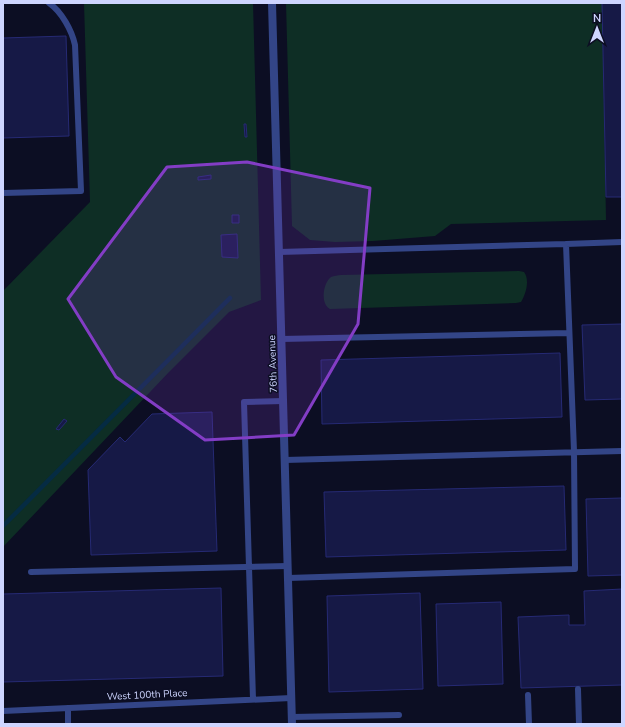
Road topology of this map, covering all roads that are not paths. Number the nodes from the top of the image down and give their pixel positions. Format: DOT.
graph roads {
  1 [pos="49,3"];
  2 [pos="272,3"];
  3 [pos="3,193"];
  4 [pos="622,242"];
  5 [pos="566,244"];
  6 [pos="279,252"];
  7 [pos="569,333"];
  8 [pos="281,339"];
  9 [pos="283,401"];
  10 [pos="622,451"];
  11 [pos="574,452"];
  12 [pos="285,460"];
  13 [pos="288,566"];
  14 [pos="249,567"];
  15 [pos="31,572"];
  16 [pos="288,578"];
  17 [pos="578,689"];
  18 [pos="528,695"];
  19 [pos="291,698"];
  20 [pos="253,699"];
  21 [pos="68,708"];
  22 [pos="3,711"];
  23 [pos="399,715"];
  24 [pos="292,721"];
  25 [pos="68,724"];
  26 [pos="529,724"];
  27 [pos="579,724"];
  1 -- 3 [label="lane"];
  2 -- 6 [label="street, 76th Avenue"];
  4 -- 5 [label="lane"];
  5 -- 6 [label="lane"];
  5 -- 7 [label="lane"];
  6 -- 8 [label="street, 76th Avenue"];
  7 -- 8 [label="lane"];
  7 -- 11 [label="lane"];
  8 -- 9 [label="street, 76th Avenue"];
  9 -- 12 [label="street, 76th Avenue"];
  9 -- 14 [label="lane"];
  10 -- 11 [label="lane"];
  11 -- 12 [label="lane"];
  11 -- 16 [label="lane"];
  12 -- 13 [label="street, 76th Avenue"];
  13 -- 14 [label="lane"];
  13 -- 16 [label="street, 76th Avenue"];
  14 -- 15 [label="lane"];
  14 -- 20 [label="lane"];
  16 -- 19 [label="street, 76th Avenue"];
  17 -- 27 [label="lane"];
  18 -- 26 [label="lane"];
  19 -- 20 [label="lane, West 100th Place"];
  19 -- 24 [label="street, 76th Avenue"];
  20 -- 21 [label="lane, West 100th Place"];
  21 -- 22 [label="lane, West 100th Place"];
  21 -- 25 [label="lane"];
  23 -- 24 [label="lane"];
}
